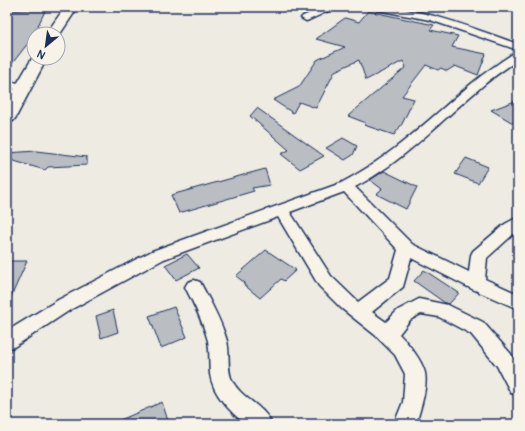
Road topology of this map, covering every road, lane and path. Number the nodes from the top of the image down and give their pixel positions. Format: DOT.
graph roads {
  1 [pos="72,7"];
  2 [pos="333,7"];
  3 [pos="377,7"];
  4 [pos="306,18"];
  5 [pos="59,26"];
  6 [pos="518,46"];
  7 [pos="518,55"];
  8 [pos="35,66"];
  9 [pos="7,85"];
  10 [pos="24,86"];
  11 [pos="7,117"];
  12 [pos="346,186"];
  13 [pos="281,210"];
  14 [pos="518,223"];
  15 [pos="406,248"];
  16 [pos="476,283"];
  17 [pos="194,287"];
  18 [pos="518,302"];
  19 [pos="358,312"];
  20 [pos="387,335"];
  21 [pos="7,341"];
  22 [pos="518,386"];
  23 [pos="261,424"];
  24 [pos="405,424"];
  1 -- 5 [label="street"];
  2 -- 4 [label="street"];
  3 -- 6 [label="street"];
  7 -- 12 [label="street"];
  8 -- 10 [label="street"];
  9 -- 10 [label="street"];
  10 -- 11 [label="street"];
  12 -- 13 [label="street"];
  12 -- 15 [label="street"];
  13 -- 19 [label="street"];
  13 -- 21 [label="street"];
  14 -- 16 [label="street"];
  15 -- 16 [label="street"];
  15 -- 19 [label="street"];
  16 -- 18 [label="street"];
  17 -- 23 [label="street"];
  19 -- 20 [label="street"];
  20 -- 22 [label="street"];
  20 -- 24 [label="street"];
}
